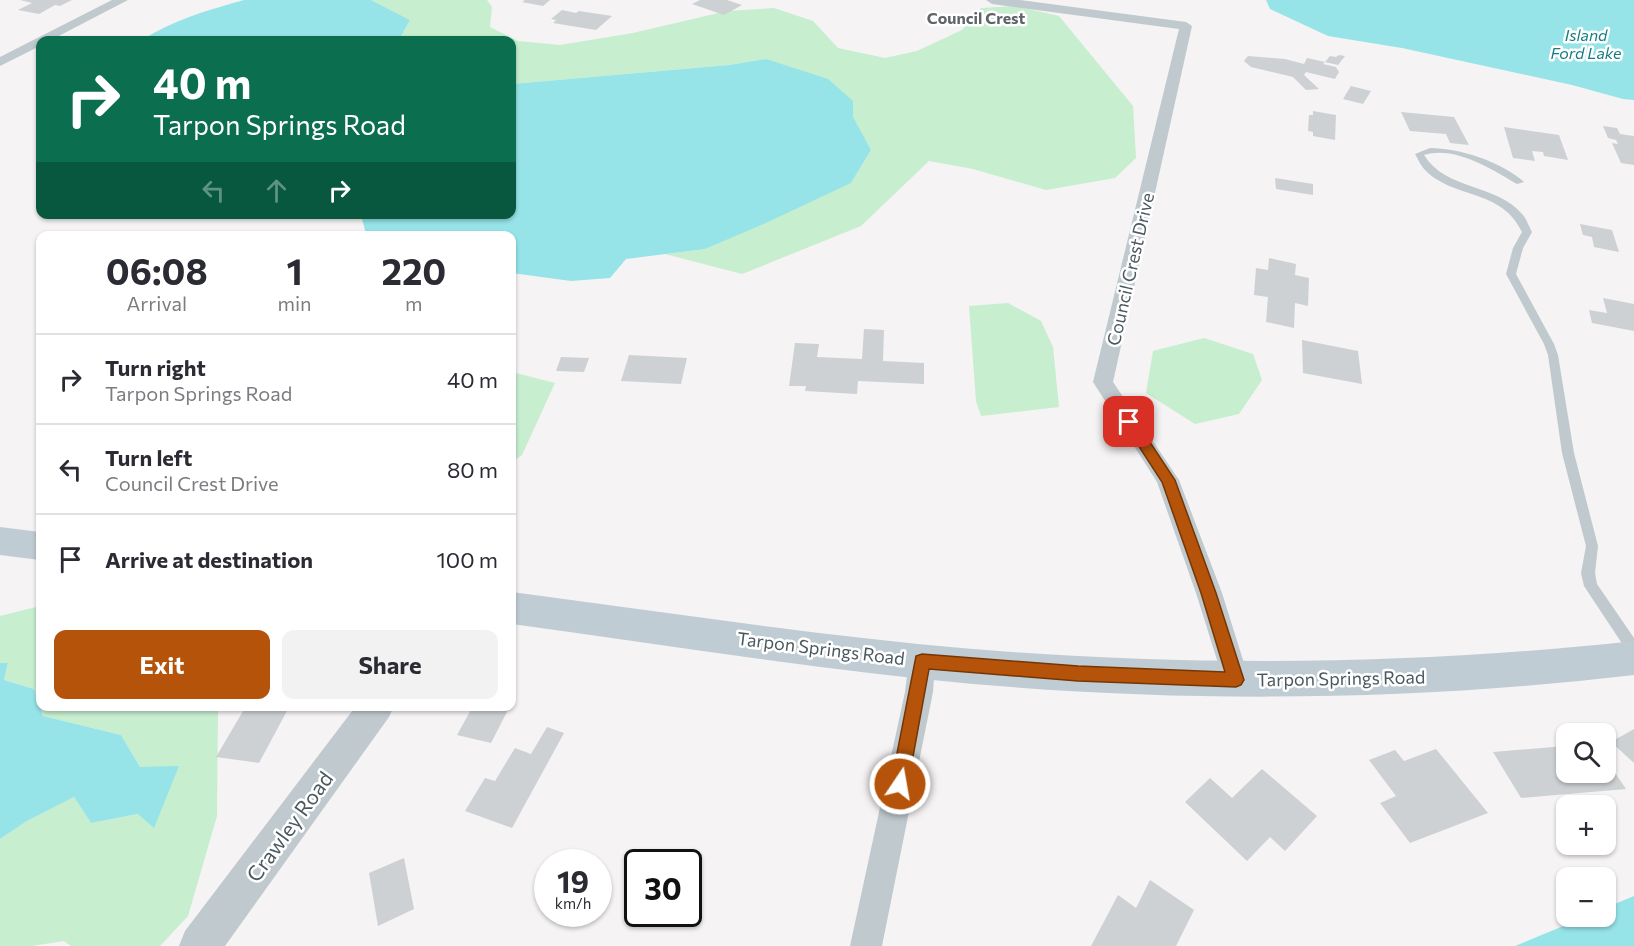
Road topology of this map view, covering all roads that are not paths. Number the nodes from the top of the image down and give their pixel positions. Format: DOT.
graph roads {
  1 [pos="123,0"];
  2 [pos="992,0"];
  3 [pos="1052,4"];
  4 [pos="51,36"];
  5 [pos="36,44"];
  6 [pos="0,62"];
  7 [pos="1520,182"];
  8 [pos="0,541"];
  9 [pos="36,546"];
  10 [pos="516,609"];
  11 [pos="1634,650"];
  12 [pos="1634,658"];
  13 [pos="922,661"];
  14 [pos="1236,680"];
  15 [pos="373,711"];
  16 [pos="201,946"];
  17 [pos="866,946"];
  1 -- 4 [label="street"];
  2 -- 3 [label="street, Council Crest Drive"];
  3 -- 14 [label="street, Council Crest Drive"];
  5 -- 6 [label="street"];
  7 -- 11 [label="lane"];
  8 -- 9 [label="main road"];
  10 -- 13 [label="main road, Tarpon Springs Road"];
  12 -- 14 [label="main road, Tarpon Springs Road"];
  13 -- 14 [label="main road, Tarpon Springs Road"];
  13 -- 17 [label="street"];
  15 -- 16 [label="street, Crawley Road"];
}
